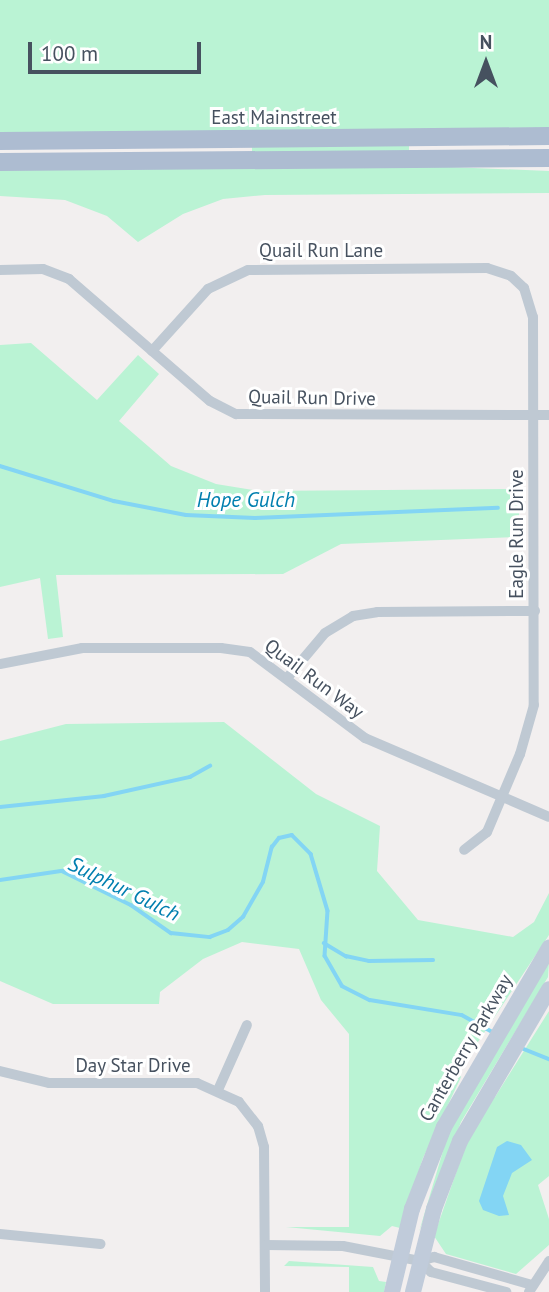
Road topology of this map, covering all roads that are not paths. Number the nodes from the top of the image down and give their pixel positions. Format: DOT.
graph roads {
  1 [pos="549,136"];
  2 [pos="0,141"];
  3 [pos="549,158"];
  4 [pos="0,162"];
  5 [pos="0,270"];
  6 [pos="529,272"];
  7 [pos="519,282"];
  8 [pos="152,351"];
  9 [pos="534,415"];
  10 [pos="549,415"];
  11 [pos="534,611"];
  12 [pos="0,664"];
  13 [pos="288,677"];
  14 [pos="503,797"];
  15 [pos="549,817"];
  16 [pos="464,850"];
  17 [pos="549,948"];
  18 [pos="549,989"];
  19 [pos="247,1026"];
  20 [pos="0,1071"];
  21 [pos="218,1090"];
  22 [pos="0,1234"];
  23 [pos="101,1244"];
  24 [pos="266,1245"];
  25 [pos="400,1257"];
  26 [pos="420,1261"];
  27 [pos="549,1261"];
  28 [pos="531,1288"];
  29 [pos="265,1292"];
  30 [pos="392,1292"];
  31 [pos="413,1292"];
  32 [pos="506,1292"];
  1 -- 2 [label="main road, East Mainstreet"];
  3 -- 4 [label="main road"];
  5 -- 8 [label="street, Quail Run Drive"];
  6 -- 7 [label="street"];
  7 -- 8 [label="street, Quail Run Lane"];
  7 -- 9 [label="street, Eagle Run Drive"];
  8 -- 9 [label="street, Quail Run Drive"];
  9 -- 10 [label="street, Quail Run Drive"];
  9 -- 11 [label="street, Eagle Run Drive"];
  11 -- 13 [label="street"];
  11 -- 14 [label="street, Eagle Run Drive"];
  12 -- 13 [label="street, Quail Run Way"];
  13 -- 14 [label="street, Quail Run Way"];
  14 -- 15 [label="street, Quail Run Way"];
  14 -- 16 [label="street, Eagle Run Drive"];
  17 -- 25 [label="street, Canterberry Parkway"];
  18 -- 26 [label="street, Canterberry Parkway"];
  19 -- 21 [label="street"];
  20 -- 21 [label="street, Day Star Drive"];
  21 -- 24 [label="street, Day Star Drive"];
  22 -- 23 [label="street"];
  24 -- 25 [label="street"];
  24 -- 29 [label="street, Day Star Drive"];
  25 -- 26 [label="street"];
  25 -- 30 [label="street, Canterberry Parkway"];
  26 -- 28 [label="street"];
  26 -- 31 [label="street, Canterberry Parkway"];
  26 -- 32 [label="street"];
  27 -- 28 [label="street"];
}
